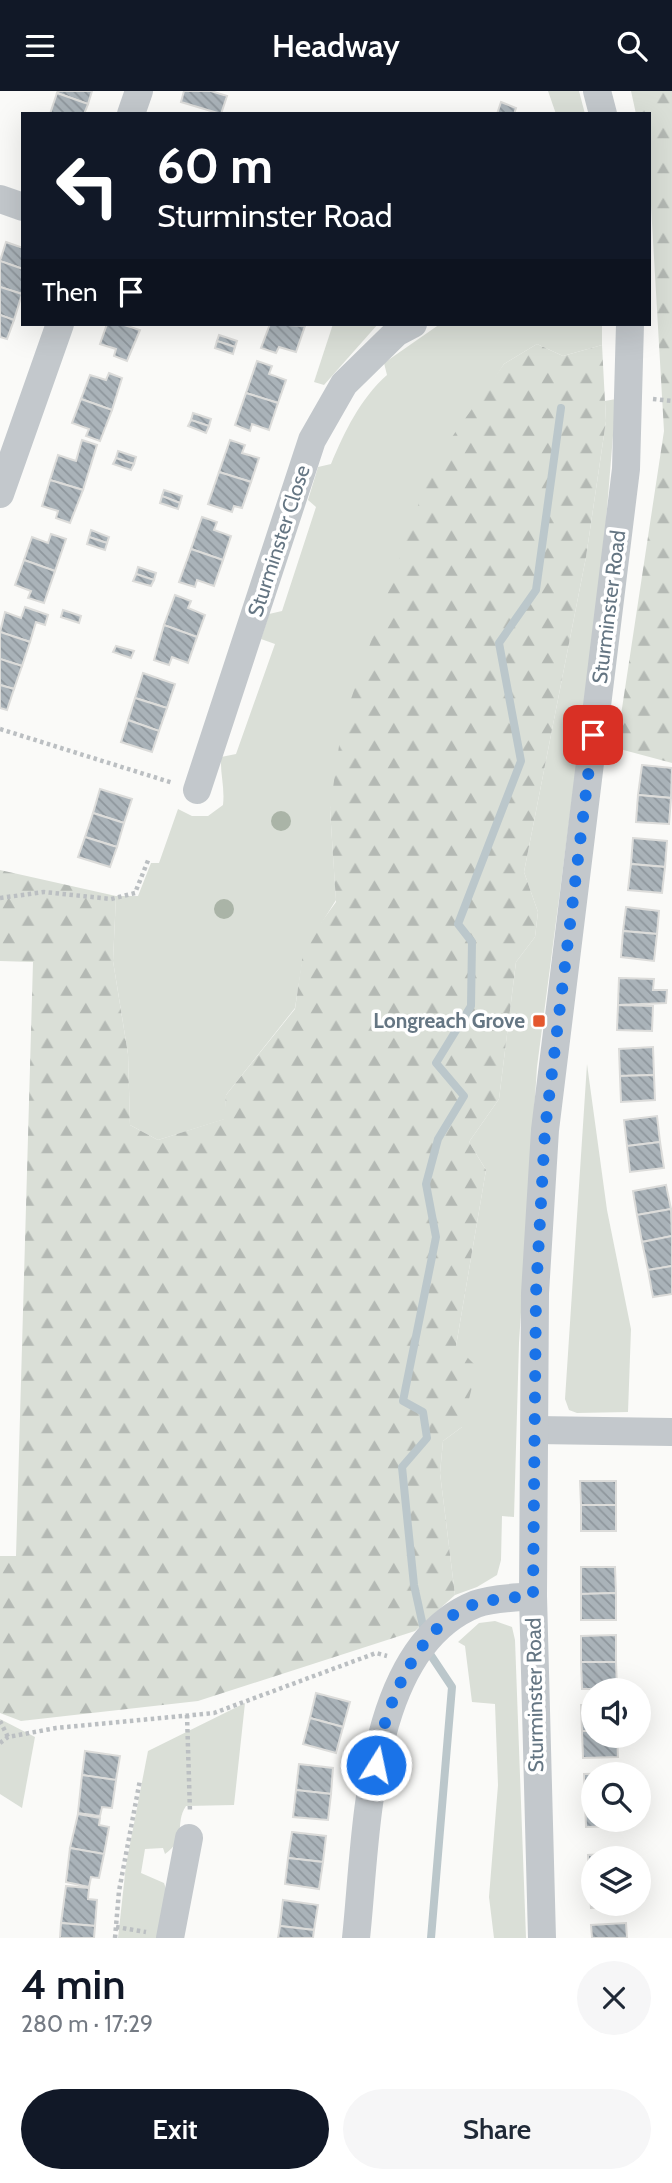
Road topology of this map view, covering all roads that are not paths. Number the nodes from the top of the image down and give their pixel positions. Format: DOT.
graph roads {
  1 [pos="139,91"];
  2 [pos="597,91"];
  3 [pos="132,112"];
  4 [pos="602,112"];
  5 [pos="0,199"];
  6 [pos="21,206"];
  7 [pos="59,326"];
  8 [pos="409,326"];
  9 [pos="630,326"];
  10 [pos="0,494"];
  11 [pos="197,790"];
  12 [pos="536,1430"];
  13 [pos="672,1432"];
  14 [pos="533,1595"];
  15 [pos="189,1838"];
  16 [pos="170,1938"];
  17 [pos="356,1938"];
  18 [pos="542,1938"];
  1 -- 3 [label="street"];
  2 -- 4 [label="street"];
  5 -- 6 [label="street"];
  7 -- 10 [label="street"];
  8 -- 11 [label="street, Sturminster Close"];
  9 -- 12 [label="street, Sturminster Road"];
  12 -- 13 [label="street"];
  12 -- 14 [label="street, Sturminster Road"];
  14 -- 17 [label="street"];
  14 -- 18 [label="street, Sturminster Road"];
  15 -- 16 [label="street"];
}
